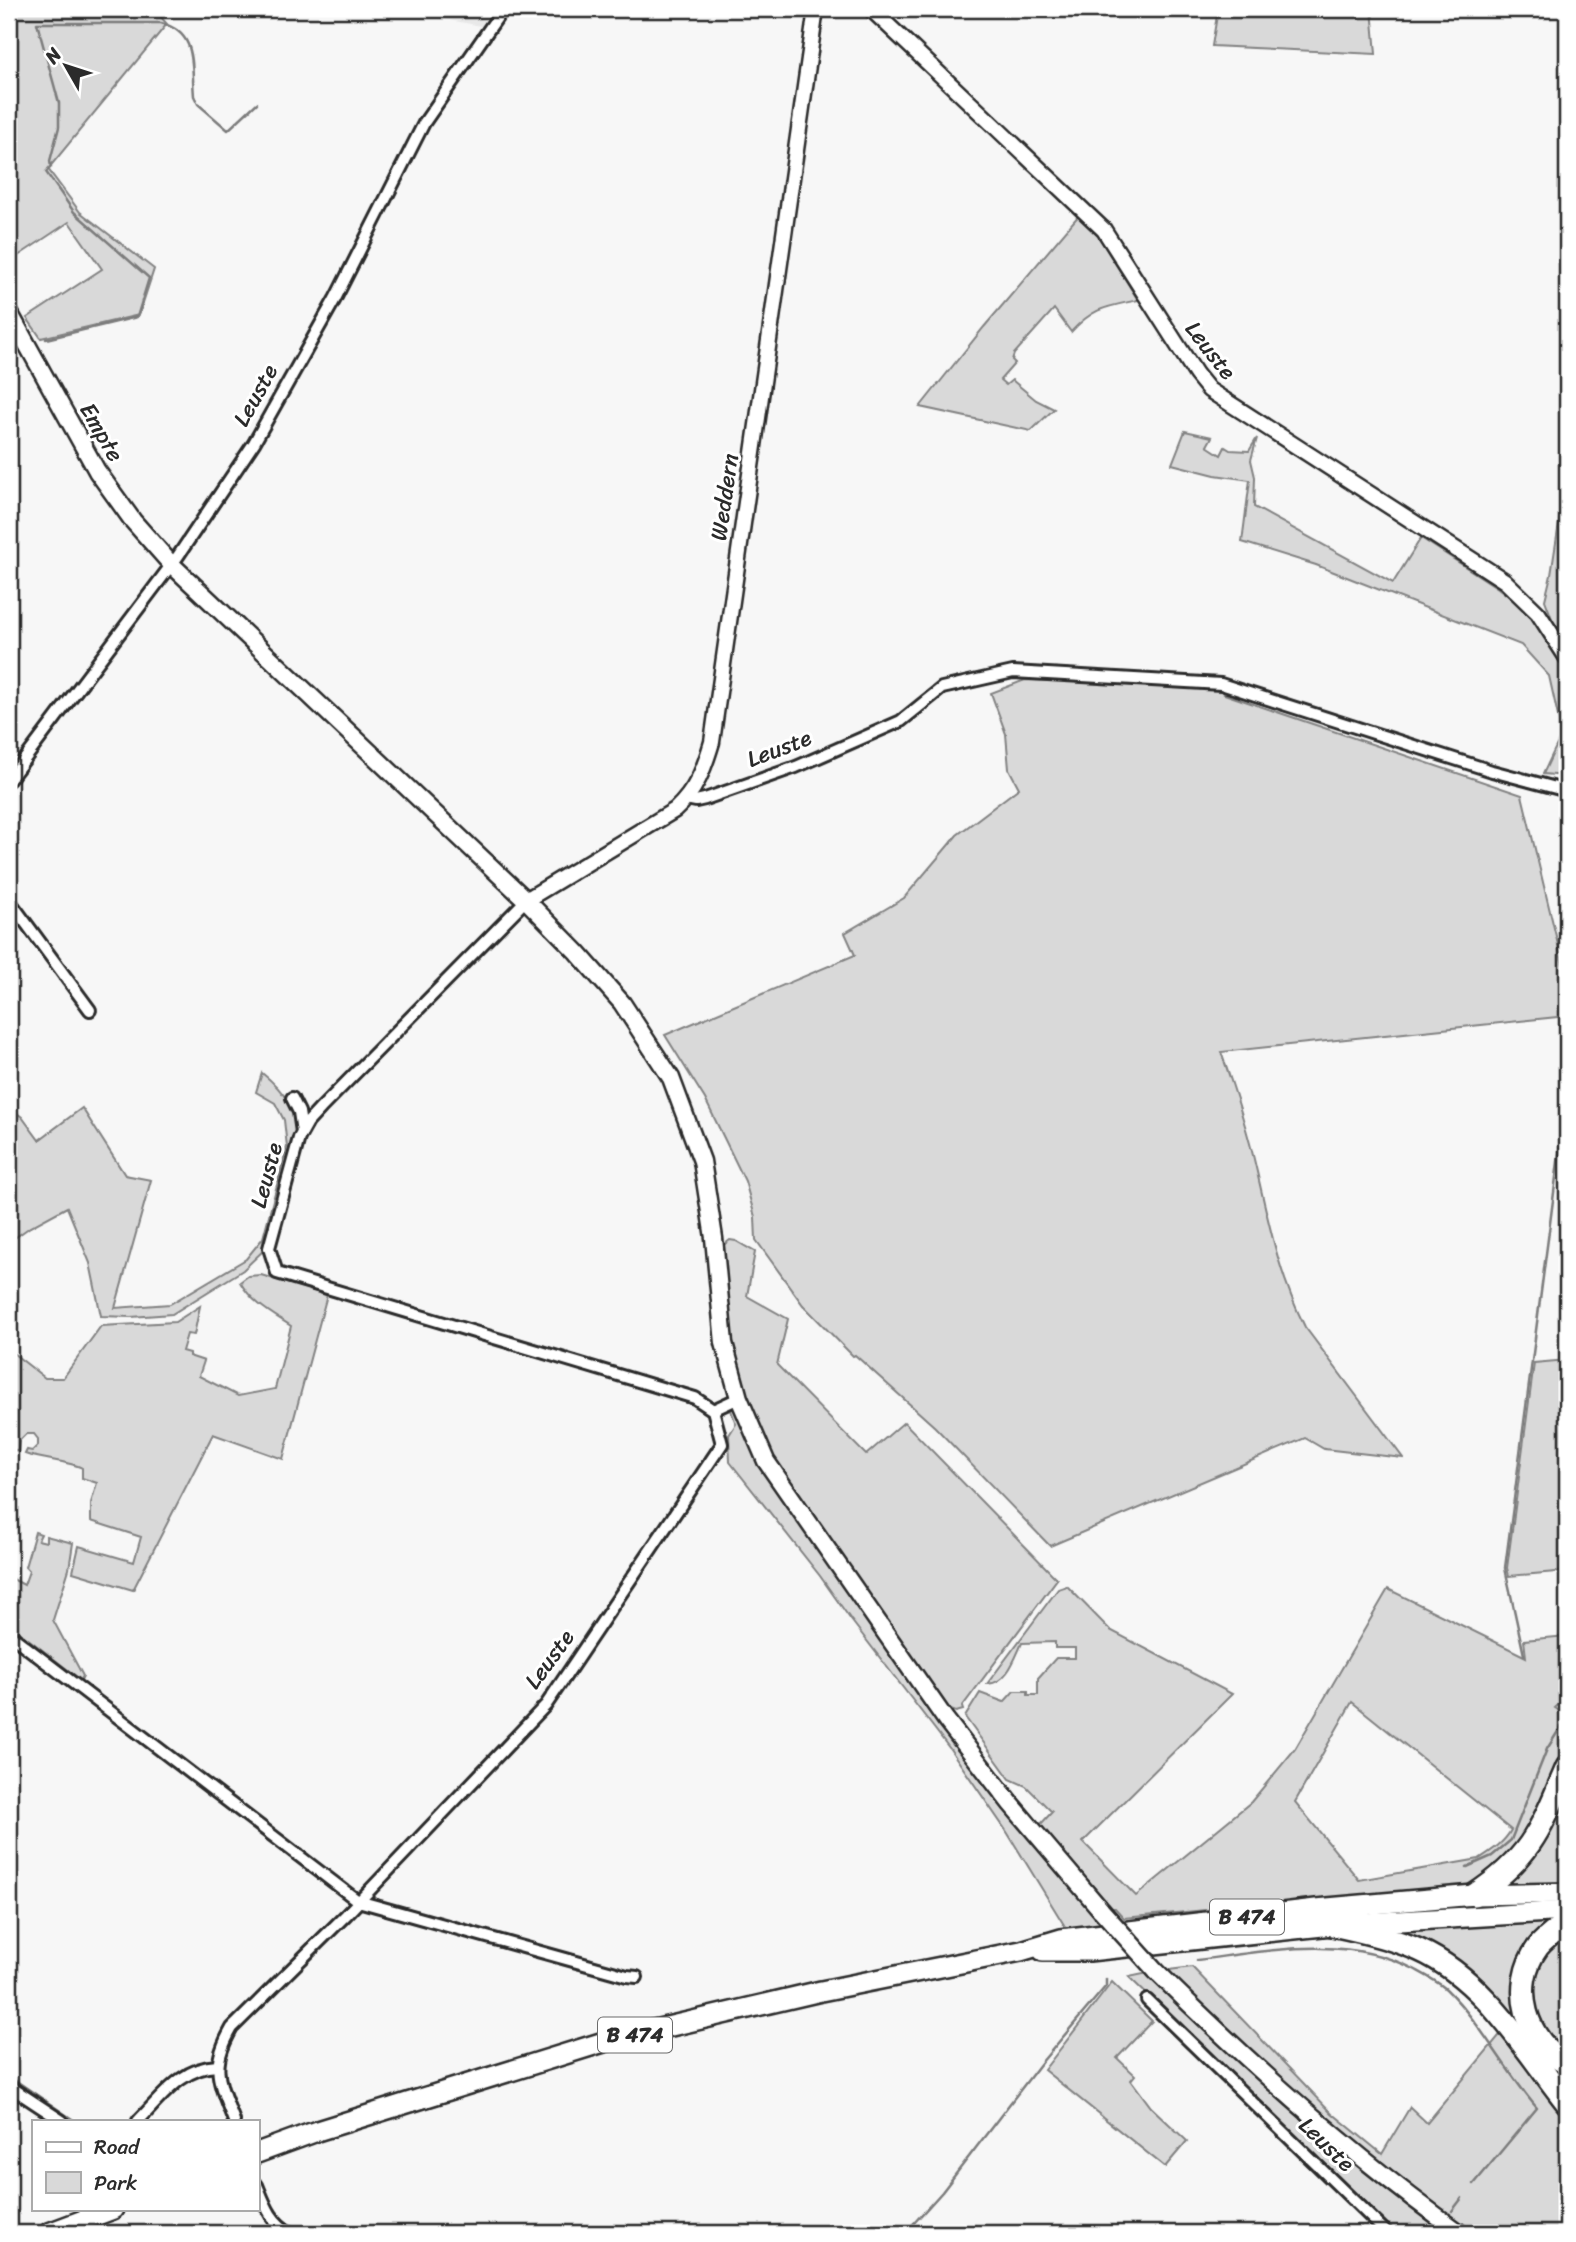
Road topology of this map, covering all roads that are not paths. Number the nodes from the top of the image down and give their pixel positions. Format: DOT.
graph roads {
  1 [pos="502,9"];
  2 [pos="816,9"];
  3 [pos="871,9"];
  4 [pos="9,312"];
  5 [pos="172,564"];
  6 [pos="1567,658"];
  7 [pos="9,780"];
  8 [pos="1567,791"];
  9 [pos="686,799"];
  10 [pos="9,900"];
  11 [pos="526,900"];
  12 [pos="90,1010"];
  13 [pos="321,1108"];
  14 [pos="302,1132"];
  15 [pos="739,1398"];
  16 [pos="713,1410"];
  17 [pos="9,1634"];
  18 [pos="1567,1767"];
  19 [pos="1567,1893"];
  20 [pos="1474,1895"];
  21 [pos="358,1901"];
  22 [pos="1567,1911"];
  23 [pos="1567,1922"];
  24 [pos="1332,1925"];
  25 [pos="1021,1951"];
  26 [pos="637,1977"];
  27 [pos="1147,2000"];
  28 [pos="1567,2064"];
  29 [pos="217,2066"];
  30 [pos="9,2086"];
  31 [pos="1567,2103"];
  32 [pos="60,2120"];
  33 [pos="139,2120"];
  34 [pos="234,2120"];
  35 [pos="259,2152"];
  36 [pos="259,2188"];
  37 [pos="110,2210"];
  38 [pos="49,2233"];
  39 [pos="291,2233"];
  40 [pos="1387,2233"];
  41 [pos="1459,2233"];
  1 -- 5 [label="street, Leuste"];
  2 -- 9 [label="street, Weddern"];
  3 -- 6 [label="street, Leuste"];
  4 -- 5 [label="main road, Empte"];
  5 -- 7 [label="street, Leuste"];
  5 -- 11 [label="main road, Empte"];
  8 -- 9 [label="street, Leuste"];
  9 -- 11 [label="street, Weddern"];
  10 -- 12 [label="street"];
  11 -- 13 [label="street, Leuste"];
  11 -- 15 [label="main road, Empte"];
  13 -- 14 [label="street, Leuste"];
  13 -- 14 [label="street, Leuste"];
  14 -- 16 [label="street, Leuste"];
  15 -- 16 [label="street"];
  15 -- 41 [label="main road, Empte, bridge"];
  16 -- 21 [label="street, Leuste"];
  17 -- 21 [label="street"];
  18 -- 20 [label="highway"];
  19 -- 20 [label="highway, B 474"];
  20 -- 25 [label="highway, B 474"];
  21 -- 26 [label="street"];
  21 -- 29 [label="street, Leuste"];
  22 -- 24 [label="highway, B 474"];
  23 -- 28 [label="highway"];
  24 -- 25 [label="highway, B 474"];
  24 -- 31 [label="highway"];
  25 -- 35 [label="highway, B 474"];
  27 -- 40 [label="street, Leuste"];
  29 -- 33 [label="street"];
  29 -- 34 [label="street"];
  30 -- 32 [label="street"];
  36 -- 39 [label="street"];
  37 -- 38 [label="highway"];
}
